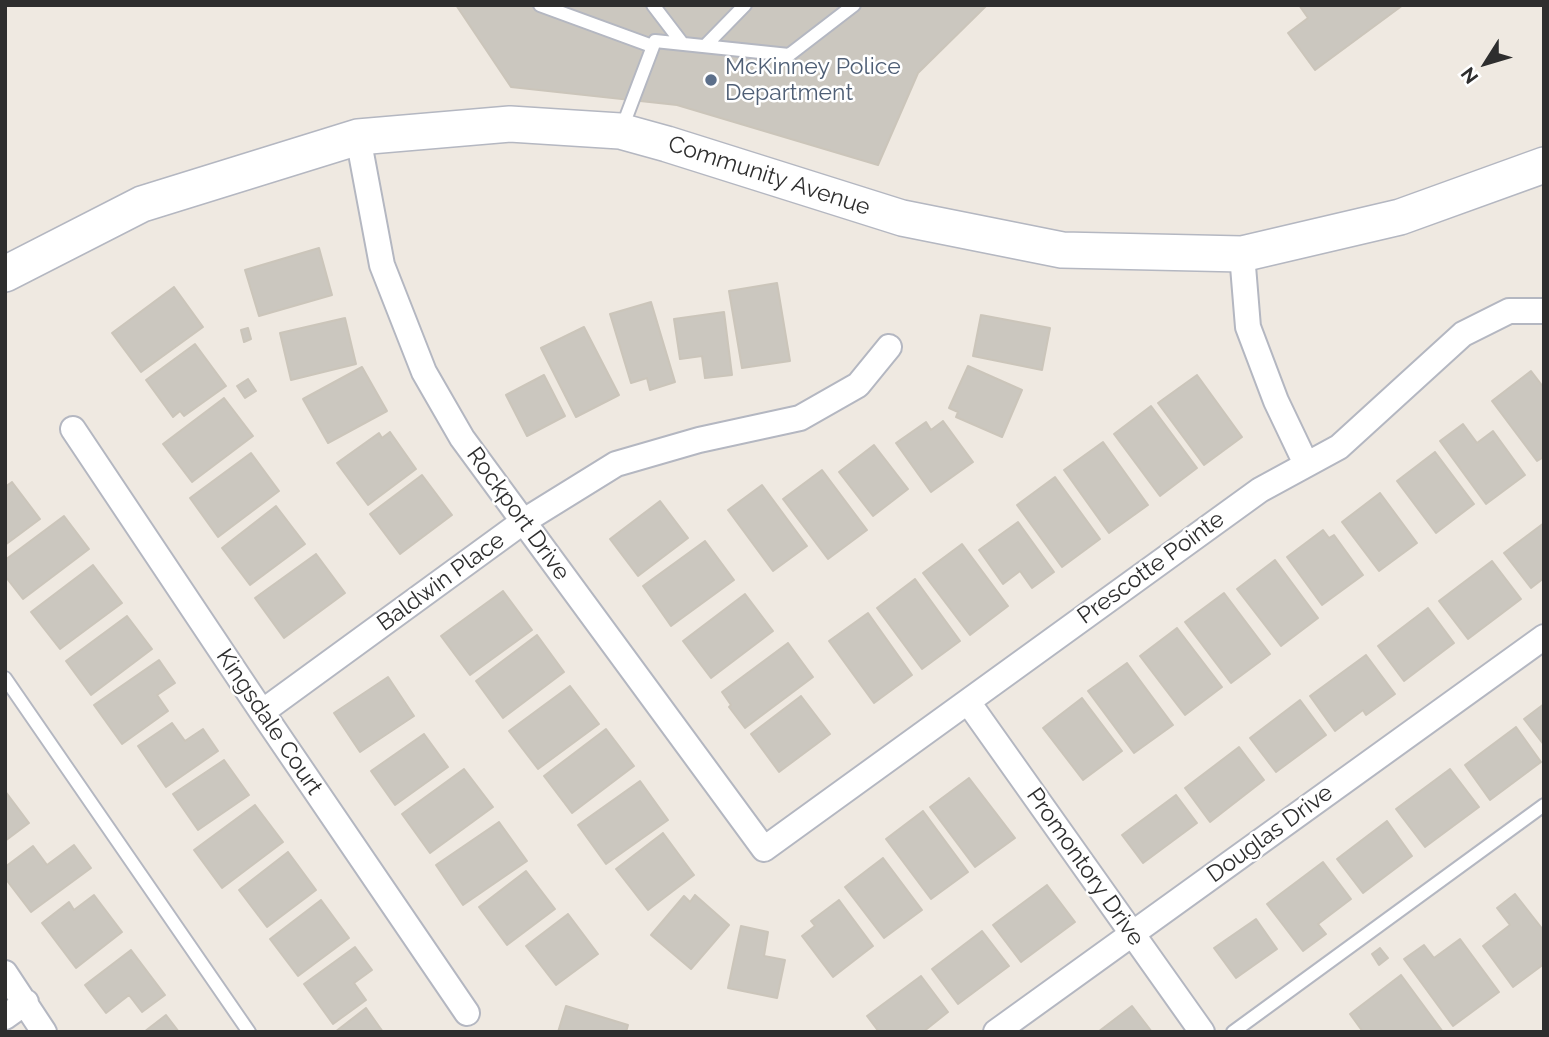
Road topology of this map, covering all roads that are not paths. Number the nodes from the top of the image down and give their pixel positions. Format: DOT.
graph roads {
  1 [pos="540,5"];
  2 [pos="653,5"];
  3 [pos="745,5"];
  4 [pos="854,5"];
  5 [pos="682,43"];
  6 [pos="652,46"];
  7 [pos="705,46"];
  8 [pos="620,131"];
  9 [pos="358,137"];
  10 [pos="1544,165"];
  11 [pos="1242,254"];
  12 [pos="5,274"];
  13 [pos="1544,311"];
  14 [pos="889,347"];
  15 [pos="73,429"];
  16 [pos="1307,464"];
  17 [pos="524,521"];
  18 [pos="1544,636"];
  19 [pos="5,678"];
  20 [pos="968,702"];
  21 [pos="262,712"];
  22 [pos="1544,805"];
  23 [pos="764,849"];
  24 [pos="1132,934"];
  25 [pos="5,974"];
  26 [pos="26,1002"];
  27 [pos="467,1013"];
  28 [pos="5,1017"];
  29 [pos="44,1032"];
  30 [pos="249,1032"];
  31 [pos="996,1032"];
  32 [pos="1202,1032"];
  33 [pos="1233,1032"];
  1 -- 6 [label="lane"];
  2 -- 5 [label="lane"];
  3 -- 7 [label="lane"];
  4 -- 7 [label="lane"];
  5 -- 6 [label="lane"];
  5 -- 7 [label="lane"];
  6 -- 8 [label="lane"];
  8 -- 9 [label="street, Community Avenue"];
  8 -- 11 [label="street, Community Avenue"];
  9 -- 12 [label="street, Community Avenue"];
  9 -- 17 [label="street, Rockport Drive"];
  10 -- 11 [label="street, Community Avenue"];
  11 -- 16 [label="street"];
  13 -- 16 [label="street, Prescotte Pointe"];
  14 -- 17 [label="street, Baldwin Place"];
  15 -- 21 [label="street, Kingsdale Court"];
  16 -- 20 [label="street, Prescotte Pointe"];
  17 -- 21 [label="street, Baldwin Place"];
  17 -- 23 [label="street, Rockport Drive"];
  18 -- 24 [label="street, Douglas Drive"];
  19 -- 30 [label="lane"];
  20 -- 23 [label="street, Prescotte Pointe"];
  20 -- 24 [label="street, Promontory Drive"];
  21 -- 27 [label="street, Kingsdale Court"];
  22 -- 33 [label="lane"];
  24 -- 31 [label="street, Douglas Drive"];
  24 -- 32 [label="street, Promontory Drive"];
  25 -- 26 [label="street"];
  26 -- 28 [label="street"];
  26 -- 29 [label="street"];
}
